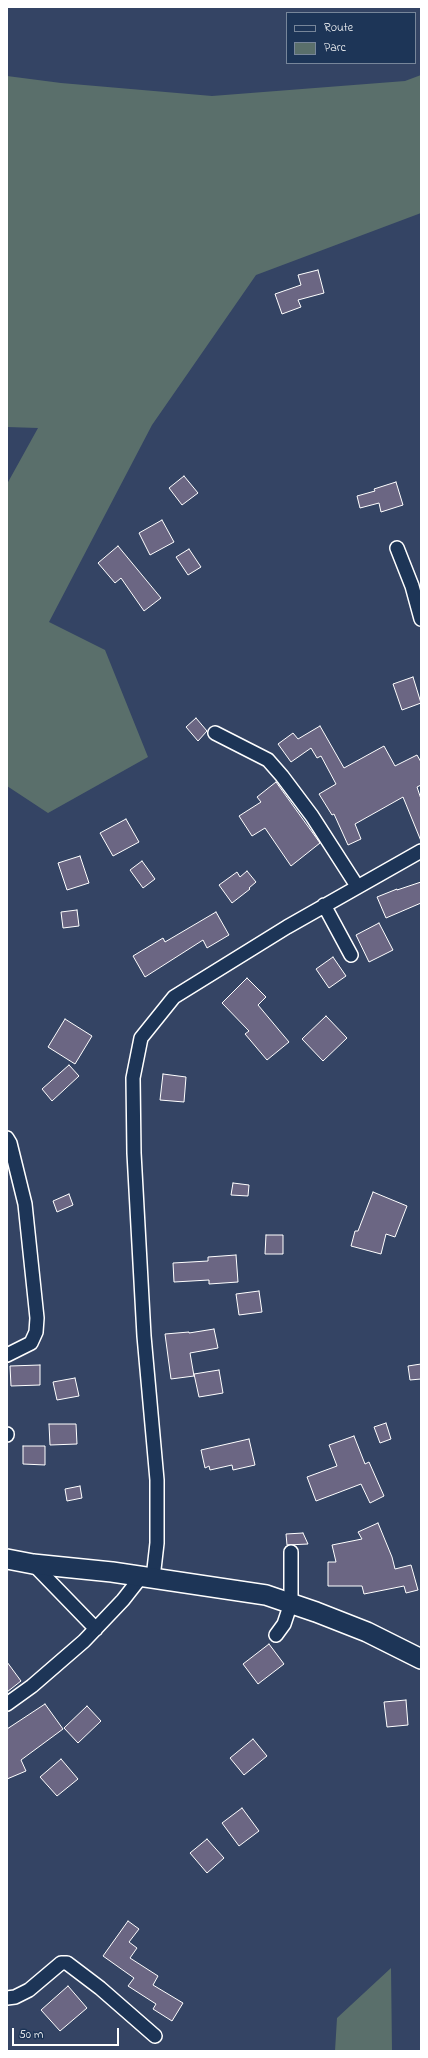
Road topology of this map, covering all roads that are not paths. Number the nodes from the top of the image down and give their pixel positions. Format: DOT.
graph roads {
  1 [pos="397,548"];
  2 [pos="421,619"];
  3 [pos="215,733"];
  4 [pos="421,851"];
  5 [pos="356,886"];
  6 [pos="324,905"];
  7 [pos="351,955"];
  8 [pos="7,1138"];
  9 [pos="7,1355"];
  10 [pos="291,1552"];
  11 [pos="7,1559"];
  12 [pos="32,1564"];
  13 [pos="147,1577"];
  14 [pos="290,1603"];
  15 [pos="96,1629"];
  16 [pos="276,1635"];
  17 [pos="421,1659"];
  18 [pos="7,1704"];
  19 [pos="7,1998"];
  20 [pos="155,2036"];
  1 -- 2 [label="street"];
  3 -- 5 [label="street"];
  4 -- 5 [label="street"];
  5 -- 6 [label="street"];
  6 -- 7 [label="street"];
  6 -- 13 [label="street"];
  8 -- 9 [label="street"];
  10 -- 14 [label="street"];
  11 -- 12 [label="street"];
  12 -- 13 [label="street"];
  12 -- 15 [label="street"];
  13 -- 14 [label="street"];
  13 -- 15 [label="street"];
  14 -- 16 [label="street"];
  14 -- 17 [label="street"];
  15 -- 18 [label="street"];
  19 -- 20 [label="street"];
}
